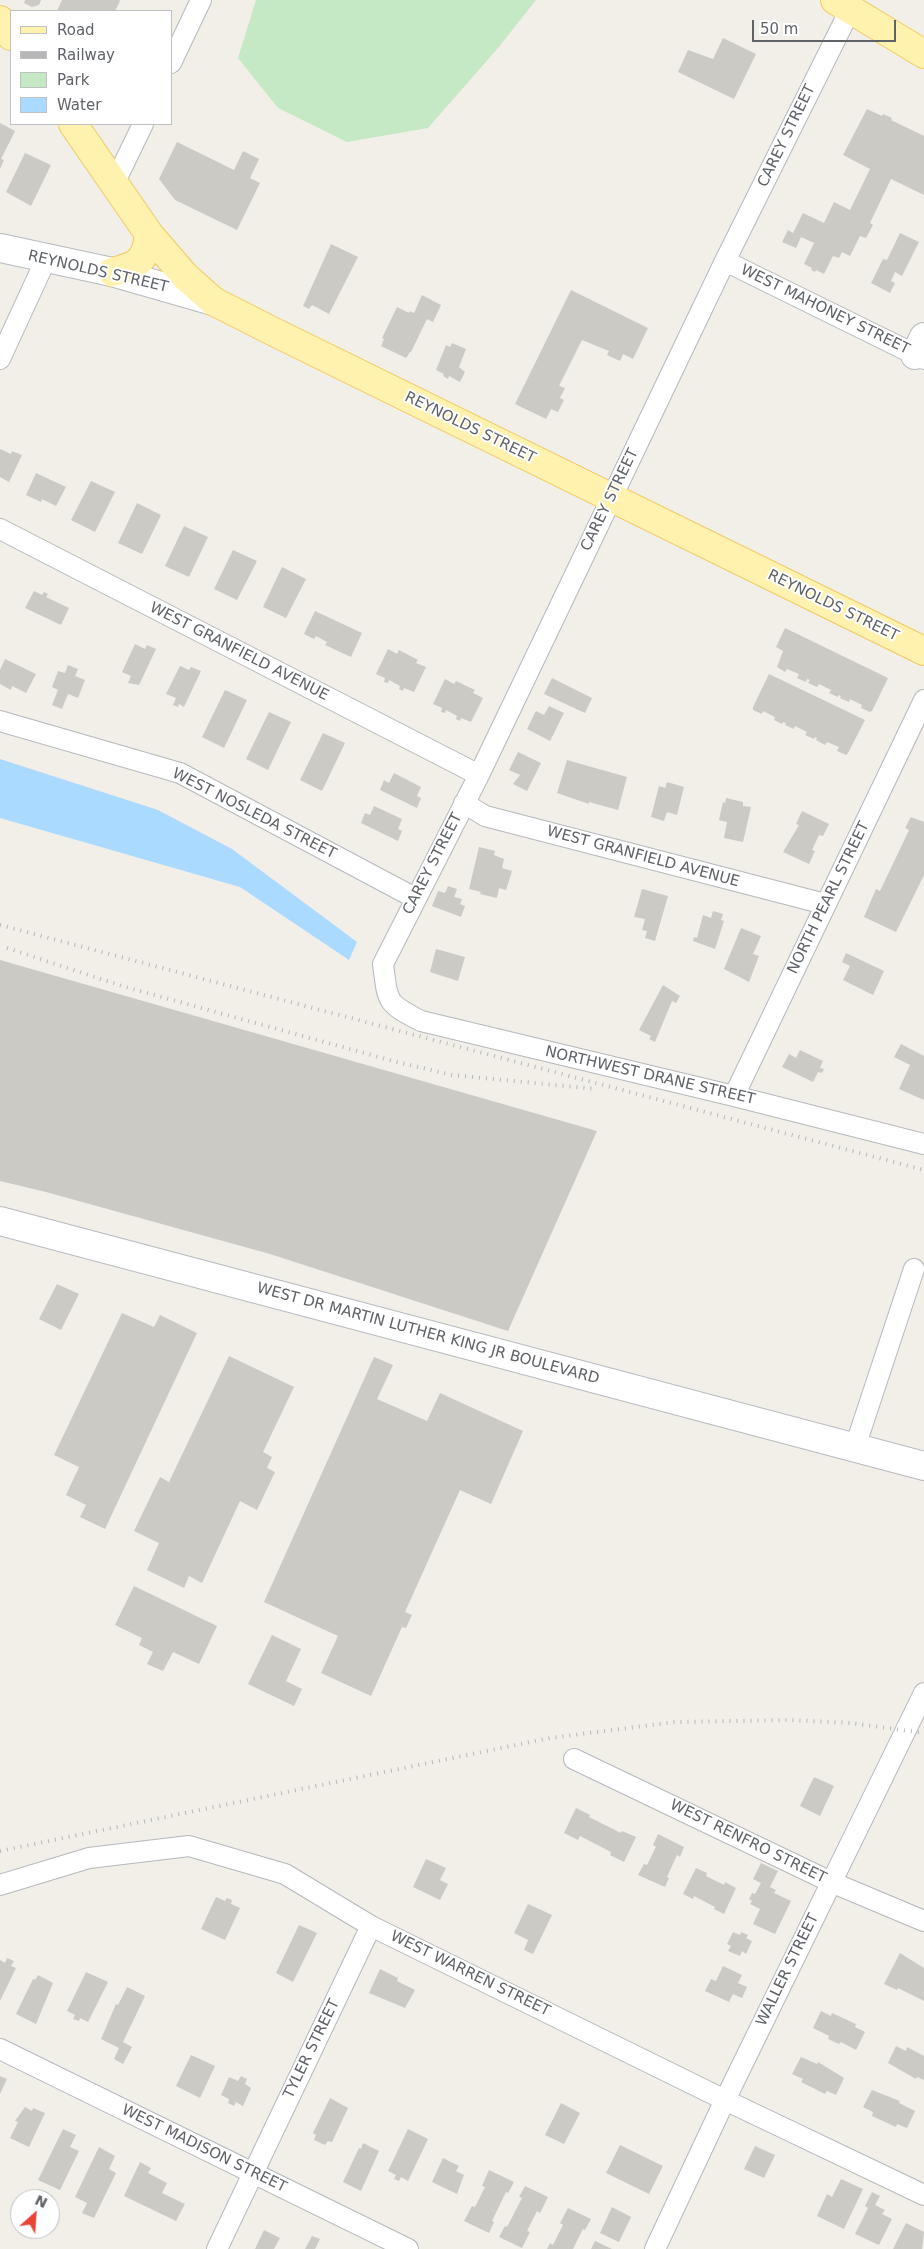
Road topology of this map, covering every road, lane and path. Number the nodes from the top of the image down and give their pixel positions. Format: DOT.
graph roads {
  1 [pos="201,0"];
  2 [pos="842,5"];
  3 [pos="0,20"];
  4 [pos="10,35"];
  5 [pos="924,54"];
  6 [pos="172,62"];
  7 [pos="74,125"];
  8 [pos="143,125"];
  9 [pos="114,184"];
  10 [pos="149,234"];
  11 [pos="0,248"];
  12 [pos="46,258"];
  13 [pos="725,261"];
  14 [pos="112,272"];
  15 [pos="214,301"];
  16 [pos="921,350"];
  17 [pos="0,359"];
  18 [pos="611,497"];
  19 [pos="0,529"];
  20 [pos="924,650"];
  21 [pos="924,700"];
  22 [pos="0,721"];
  23 [pos="479,775"];
  24 [pos="464,803"];
  25 [pos="416,898"];
  26 [pos="825,904"];
  27 [pos="386,993"];
  28 [pos="734,1096"];
  29 [pos="924,1144"];
  30 [pos="0,1220"];
  31 [pos="914,1269"];
  32 [pos="855,1447"];
  33 [pos="924,1466"];
  34 [pos="924,1692"];
  35 [pos="574,1759"];
  36 [pos="831,1882"];
  37 [pos="0,1885"];
  38 [pos="924,1921"];
  39 [pos="371,1926"];
  40 [pos="0,2049"];
  41 [pos="725,2100"];
  42 [pos="252,2172"];
  43 [pos="922,2191"];
  44 [pos="217,2249"];
  45 [pos="408,2249"];
  46 [pos="655,2249"];
  1 -- 6 [label="street"];
  2 -- 5 [label="main road"];
  2 -- 13 [label="street, CAREY STREET"];
  3 -- 4 [label="main road"];
  7 -- 9 [label="main road"];
  8 -- 9 [label="street"];
  9 -- 10 [label="main road"];
  10 -- 14 [label="main road"];
  10 -- 15 [label="main road"];
  11 -- 12 [label="street, REYNOLDS STREET"];
  12 -- 14 [label="street, REYNOLDS STREET"];
  12 -- 17 [label="street"];
  13 -- 16 [label="street, WEST MAHONEY STREET"];
  13 -- 18 [label="street, CAREY STREET"];
  14 -- 15 [label="street, REYNOLDS STREET"];
  15 -- 18 [label="main road, REYNOLDS STREET"];
  18 -- 20 [label="main road, REYNOLDS STREET"];
  18 -- 23 [label="street, CAREY STREET"];
  19 -- 23 [label="street, WEST GRANFIELD AVENUE"];
  21 -- 26 [label="street, NORTH PEARL STREET"];
  22 -- 25 [label="street, WEST NOSLEDA STREET"];
  23 -- 24 [label="street, CAREY STREET"];
  24 -- 25 [label="street, CAREY STREET"];
  24 -- 26 [label="street, WEST GRANFIELD AVENUE"];
  25 -- 27 [label="street, CAREY STREET"];
  26 -- 28 [label="street, NORTH PEARL STREET"];
  27 -- 28 [label="street, NORTHWEST DRANE STREET"];
  28 -- 29 [label="street, NORTHWEST DRANE STREET"];
  30 -- 32 [label="street, WEST DR MARTIN LUTHER KING JR BOULEVARD"];
  31 -- 32 [label="street"];
  32 -- 33 [label="street, WEST DR MARTIN LUTHER KING JR BOULEVARD"];
  34 -- 36 [label="street, WALLER STREET"];
  35 -- 36 [label="street, WEST RENFRO STREET"];
  36 -- 38 [label="street, WEST RENFRO STREET"];
  36 -- 41 [label="street, WALLER STREET"];
  37 -- 39 [label="street, WEST WARREN STREET"];
  39 -- 41 [label="street, WEST WARREN STREET"];
  39 -- 42 [label="street, TYLER STREET"];
  40 -- 42 [label="street, WEST MADISON STREET"];
  41 -- 43 [label="street, WEST WARREN STREET"];
  41 -- 46 [label="street, WALLER STREET"];
  42 -- 44 [label="street, TYLER STREET"];
  42 -- 45 [label="street, WEST MADISON STREET"];
}
